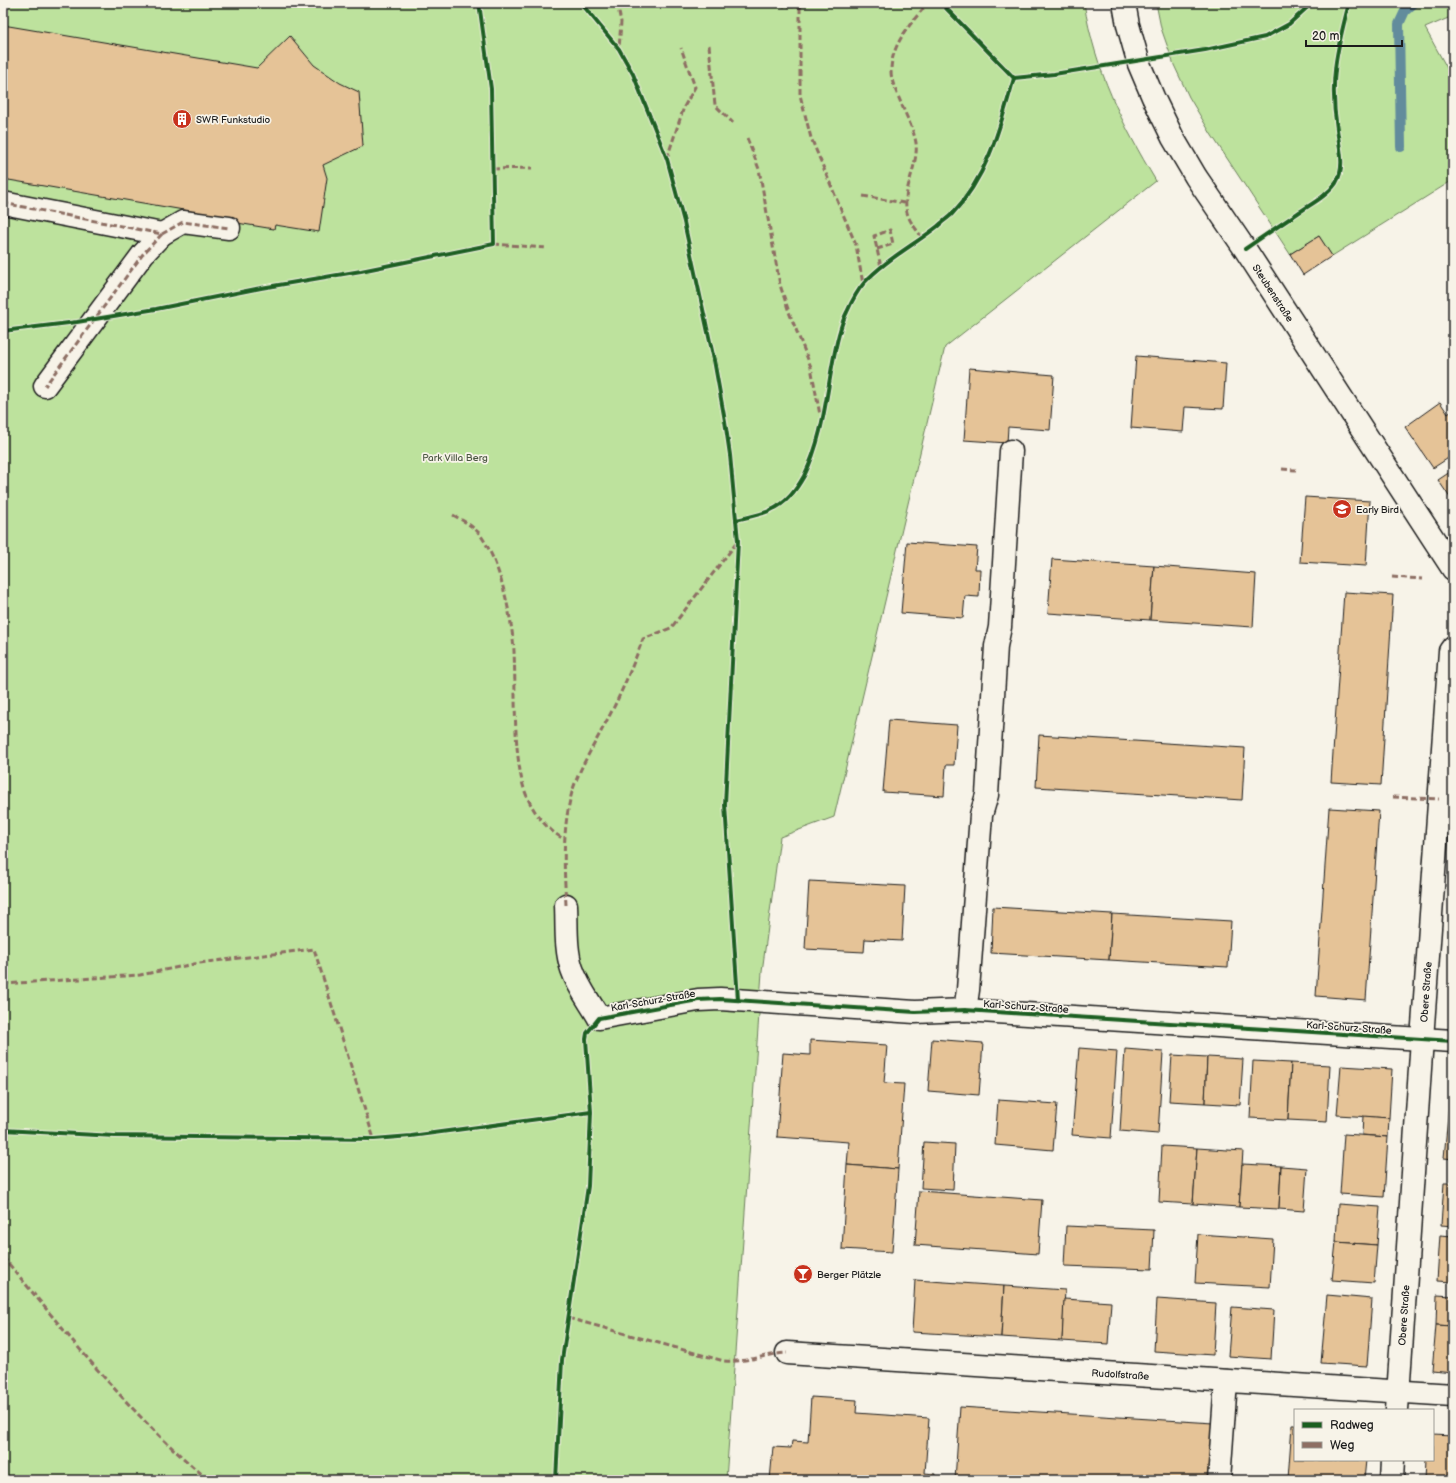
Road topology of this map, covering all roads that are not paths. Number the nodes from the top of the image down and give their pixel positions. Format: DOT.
graph roads {
  1 [pos="1124,3"];
  2 [pos="3,202"];
  3 [pos="229,228"];
  4 [pos="162,234"];
  5 [pos="45,386"];
  6 [pos="1011,451"];
  7 [pos="1453,569"];
  8 [pos="1453,647"];
  9 [pos="566,905"];
  10 [pos="965,1010"];
  11 [pos="1422,1039"];
  12 [pos="1453,1042"];
  13 [pos="787,1352"];
  14 [pos="1226,1381"];
  15 [pos="1453,1395"];
  16 [pos="1398,1401"];
  17 [pos="1394,1461"];
  18 [pos="1219,1480"];
  19 [pos="1392,1480"];
  1 -- 7 [label="street, Steubenstraße"];
  2 -- 4 [label="street"];
  3 -- 4 [label="street"];
  4 -- 5 [label="street"];
  6 -- 10 [label="street"];
  8 -- 11 [label="street, Obere Straße"];
  9 -- 10 [label="street, Karl-Schurz-Straße"];
  10 -- 11 [label="street, Karl-Schurz-Straße"];
  11 -- 12 [label="street, Karl-Schurz-Straße"];
  11 -- 16 [label="street, Obere Straße"];
  13 -- 14 [label="street, Rudolfstraße"];
  14 -- 16 [label="street, Rudolfstraße"];
  14 -- 18 [label="street"];
  15 -- 16 [label="street, Rudolfstraße"];
  17 -- 19 [label="street"];
}
